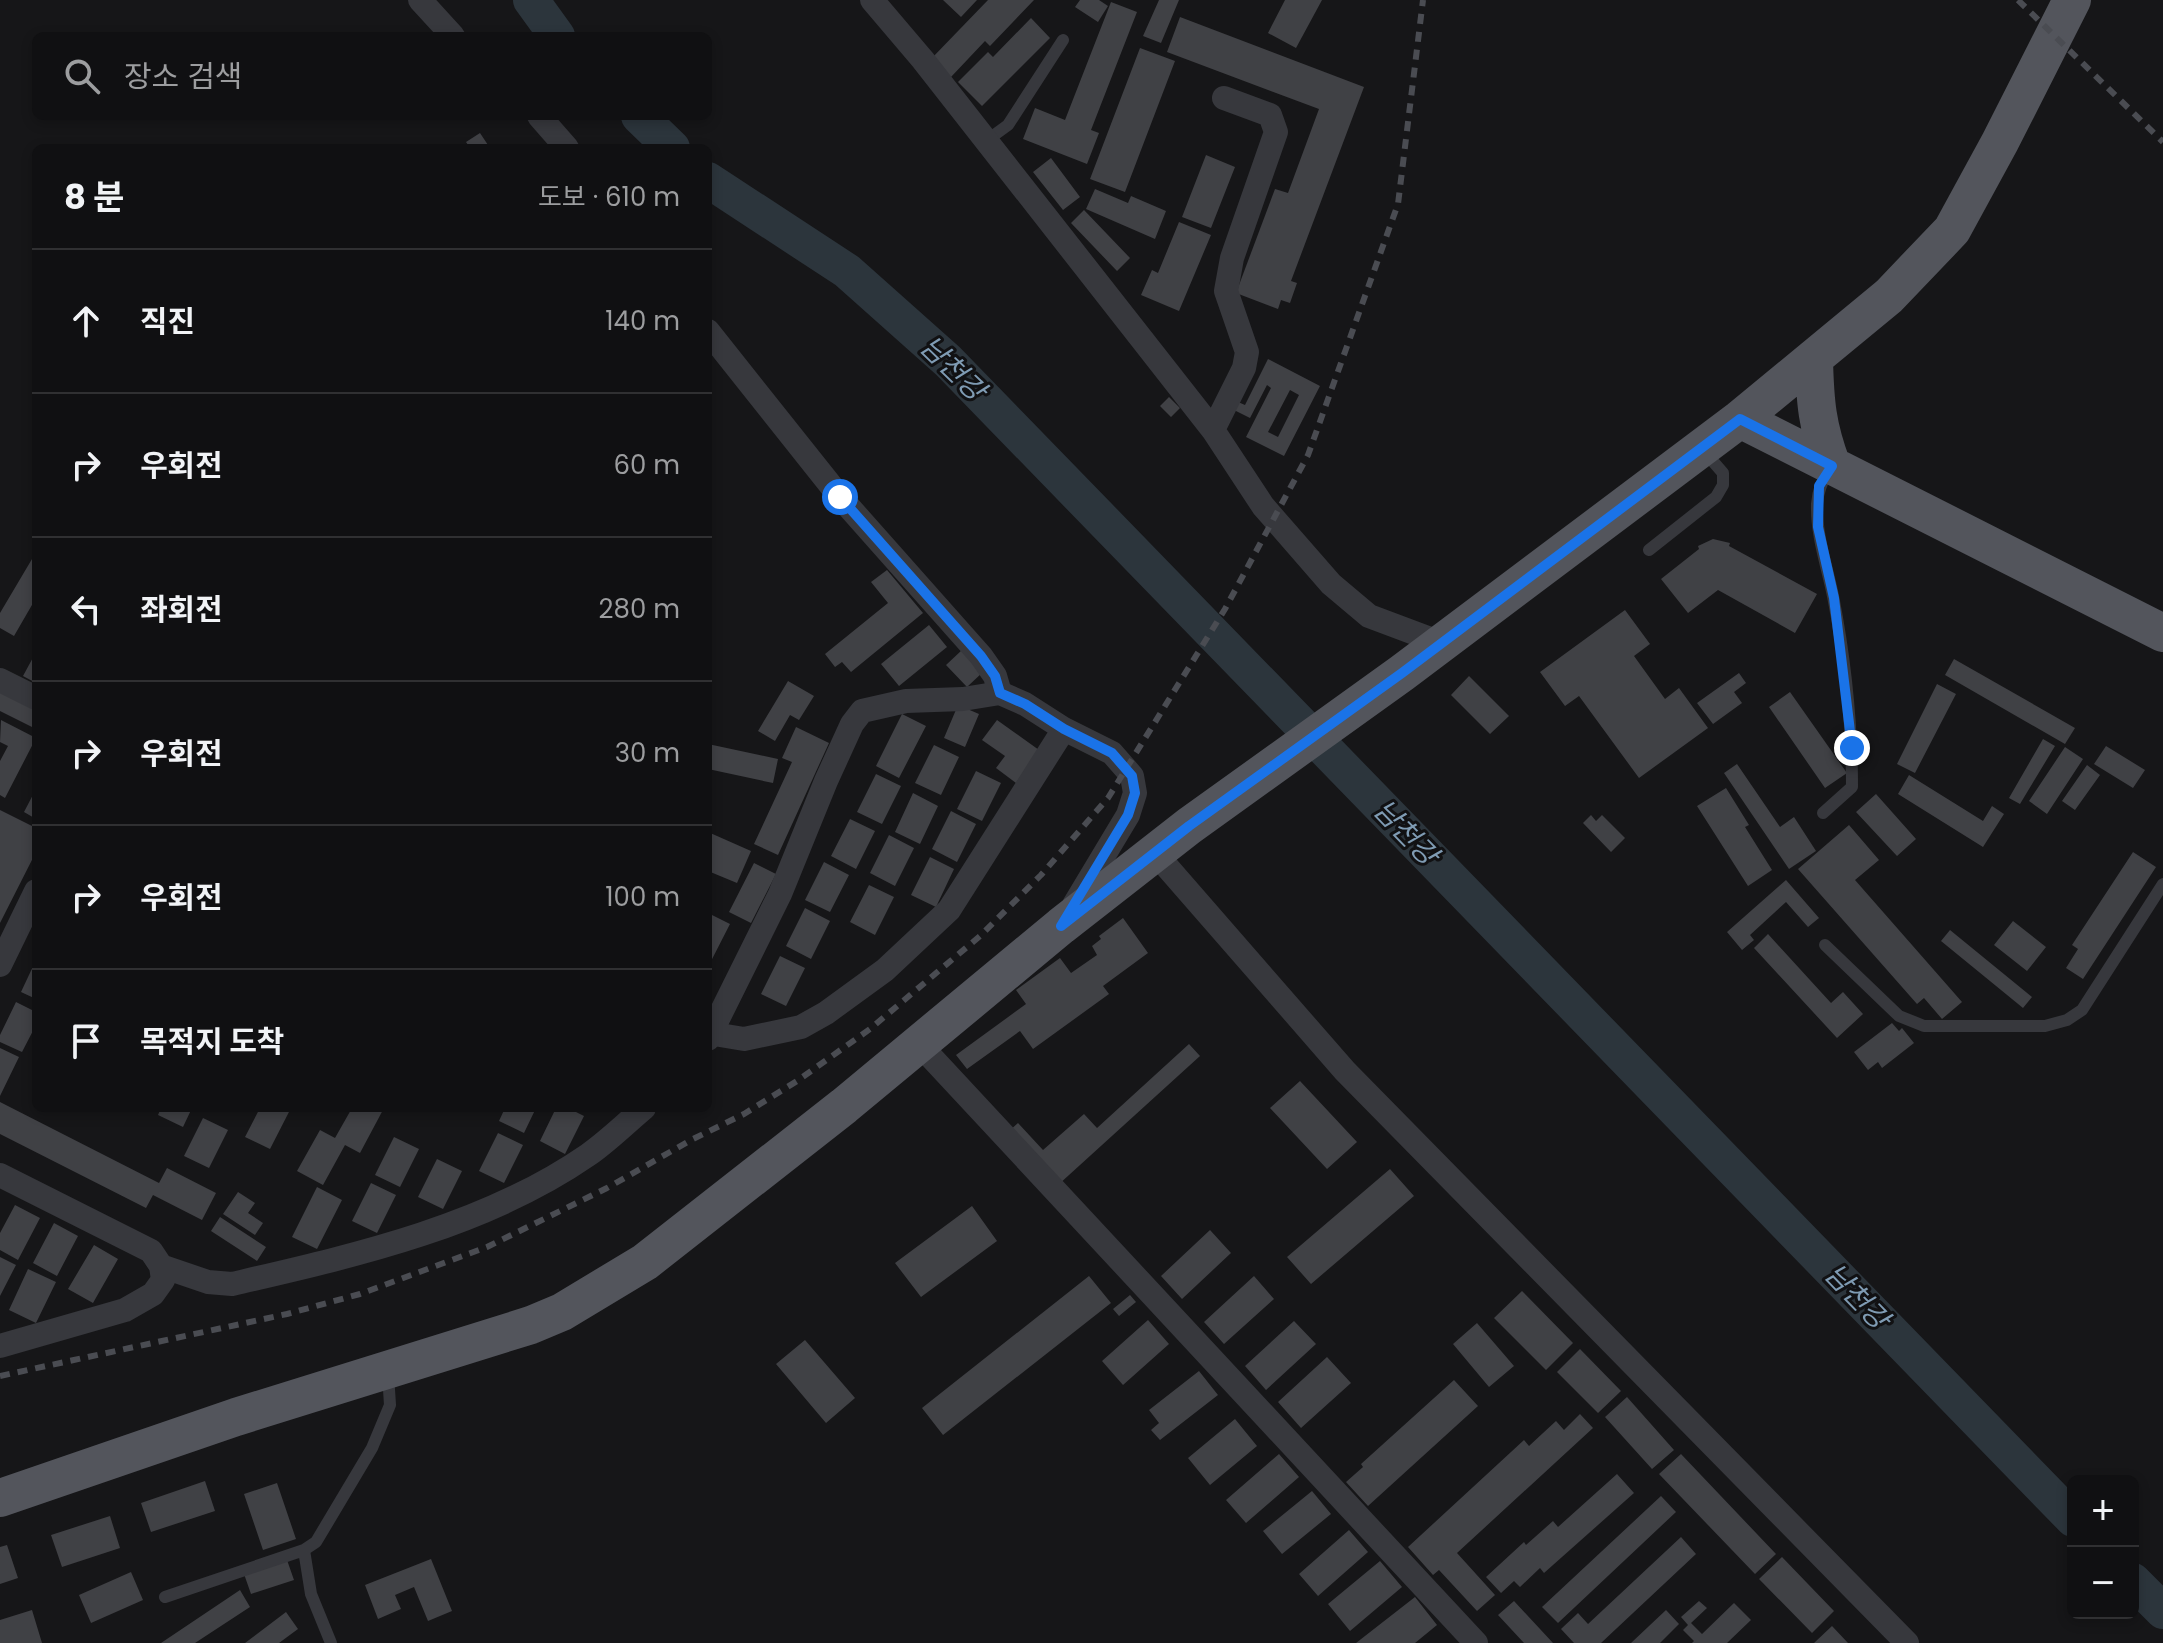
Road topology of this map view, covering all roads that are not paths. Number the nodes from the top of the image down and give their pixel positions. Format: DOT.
graph roads {
  1 [pos="420,0"];
  2 [pos="872,0"];
  3 [pos="2072,0"];
  4 [pos="449,32"];
  5 [pos="1063,40"];
  6 [pos="1224,98"];
  7 [pos="542,120"];
  8 [pos="986,141"];
  9 [pos="564,144"];
  10 [pos="712,336"];
  11 [pos="1814,359"];
  12 [pos="1740,419"];
  13 [pos="1213,430"];
  14 [pos="1701,448"];
  15 [pos="1832,466"];
  16 [pos="1649,550"];
  17 [pos="2163,633"];
  18 [pos="1441,643"];
  19 [pos="0,680"];
  20 [pos="1000,693"];
  21 [pos="32,696"];
  22 [pos="1064,729"];
  23 [pos="1823,813"];
  24 [pos="1155,853"];
  25 [pos="2163,884"];
  26 [pos="32,899"];
  27 [pos="1061,926"];
  28 [pos="1825,945"];
  29 [pos="0,965"];
  30 [pos="712,1029"];
  31 [pos="712,1035"];
  32 [pos="919,1044"];
  33 [pos="640,1112"];
  34 [pos="0,1175"];
  35 [pos="161,1266"];
  36 [pos="0,1346"];
  37 [pos="388,1371"];
  38 [pos="0,1498"];
  39 [pos="304,1550"];
  40 [pos="165,1597"];
  41 [pos="331,1643"];
  42 [pos="1476,1643"];
  43 [pos="1907,1643"];
  1 -- 4 [label="street"];
  2 -- 8 [label="street"];
  3 -- 11 [label="main road"];
  5 -- 8 [label="lane"];
  6 -- 13 [label="street"];
  7 -- 9 [label="street"];
  8 -- 13 [label="street"];
  10 -- 20 [label="street"];
  11 -- 12 [label="main road"];
  11 -- 15 [label="main road"];
  12 -- 14 [label="main road"];
  12 -- 15 [label="main road"];
  13 -- 18 [label="street"];
  14 -- 16 [label="lane"];
  14 -- 18 [label="main road"];
  15 -- 17 [label="main road"];
  15 -- 23 [label="lane"];
  18 -- 24 [label="main road"];
  19 -- 21 [label="street"];
  20 -- 22 [label="street"];
  20 -- 30 [label="street"];
  22 -- 27 [label="street"];
  22 -- 31 [label="street"];
  24 -- 27 [label="main road"];
  24 -- 43 [label="street"];
  25 -- 28 [label="lane"];
  26 -- 29 [label="street"];
  27 -- 32 [label="main road"];
  32 -- 37 [label="main road"];
  32 -- 42 [label="street"];
  33 -- 35 [label="street"];
  34 -- 35 [label="street"];
  35 -- 36 [label="street"];
  37 -- 38 [label="main road"];
  37 -- 39 [label="lane"];
  39 -- 40 [label="lane"];
  39 -- 41 [label="lane"];
}
